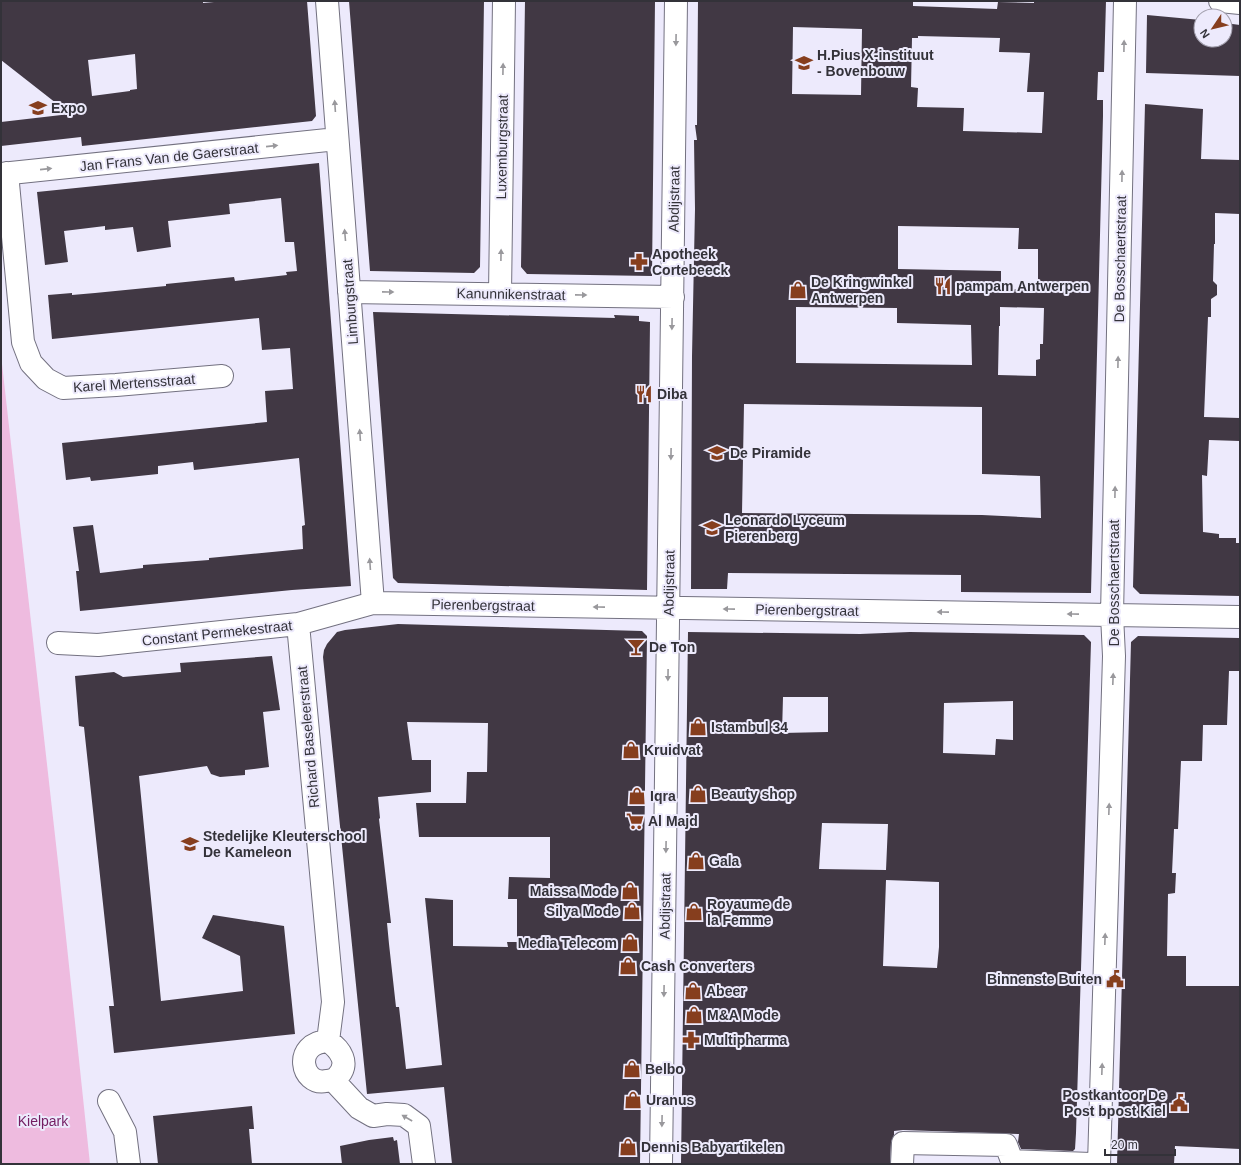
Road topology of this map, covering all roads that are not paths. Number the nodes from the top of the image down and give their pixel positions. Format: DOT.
graph roads {
  1 [pos="327,1"];
  2 [pos="504,1"];
  3 [pos="676,1"];
  4 [pos="1125,1"];
  5 [pos="1220,1"];
  6 [pos="1240,3"];
  7 [pos="337,139"];
  8 [pos="4,174"];
  9 [pos="349,292"];
  10 [pos="500,294"];
  11 [pos="673,297"];
  12 [pos="222,376"];
  13 [pos="373,603"];
  14 [pos="669,608"];
  15 [pos="1112,615"];
  16 [pos="1240,617"];
  17 [pos="298,624"];
  18 [pos="58,643"];
  19 [pos="328,1041"];
  20 [pos="333,1080"];
  21 [pos="109,1101"];
  22 [pos="1011,1162"];
  23 [pos="129,1164"];
  24 [pos="424,1164"];
  25 [pos="661,1164"];
  26 [pos="902,1164"];
  27 [pos="1091,1164"];
  28 [pos="1099,1164"];
  7 -- 1 [label="street, Limburgstraat, one-way"];
  10 -- 2 [label="street, Luxemburgstraat, one-way"];
  3 -- 11 [label="street, Abdijstraat, one-way"];
  15 -- 4 [label="street, De Bosschaertstraat, one-way"];
  5 -- 6 [label="street"];
  8 -- 7 [label="street, Jan Frans Van de Gaerstraat, one-way"];
  9 -- 7 [label="street, Limburgstraat, one-way"];
  8 -- 12 [label="street, Karel Mertensstraat"];
  9 -- 10 [label="street, Kanunnikenstraat, one-way"];
  13 -- 9 [label="street, Limburgstraat, one-way"];
  10 -- 11 [label="street, Kanunnikenstraat, one-way"];
  11 -- 14 [label="street, Abdijstraat, one-way"];
  14 -- 13 [label="street, Pierenbergstraat, one-way"];
  13 -- 17 [label="street, Constant Permekestraat"];
  15 -- 14 [label="street, Pierenbergstraat, one-way"];
  14 -- 25 [label="street, Abdijstraat, one-way"];
  15 -- 16 [label="street, Pierenbergstraat"];
  28 -- 15 [label="street, De Bosschaertstraat, one-way"];
  17 -- 18 [label="street, Constant Permekestraat"];
  17 -- 19 [label="street, Richard Baseleerstraat"];
  19 -- 20 [label="street"];
  19 -- 20 [label="street"];
  24 -- 20 [label="street, one-way"];
  21 -- 23 [label="street"];
  22 -- 26 [label="street"];
  22 -- 27 [label="street"];
}
